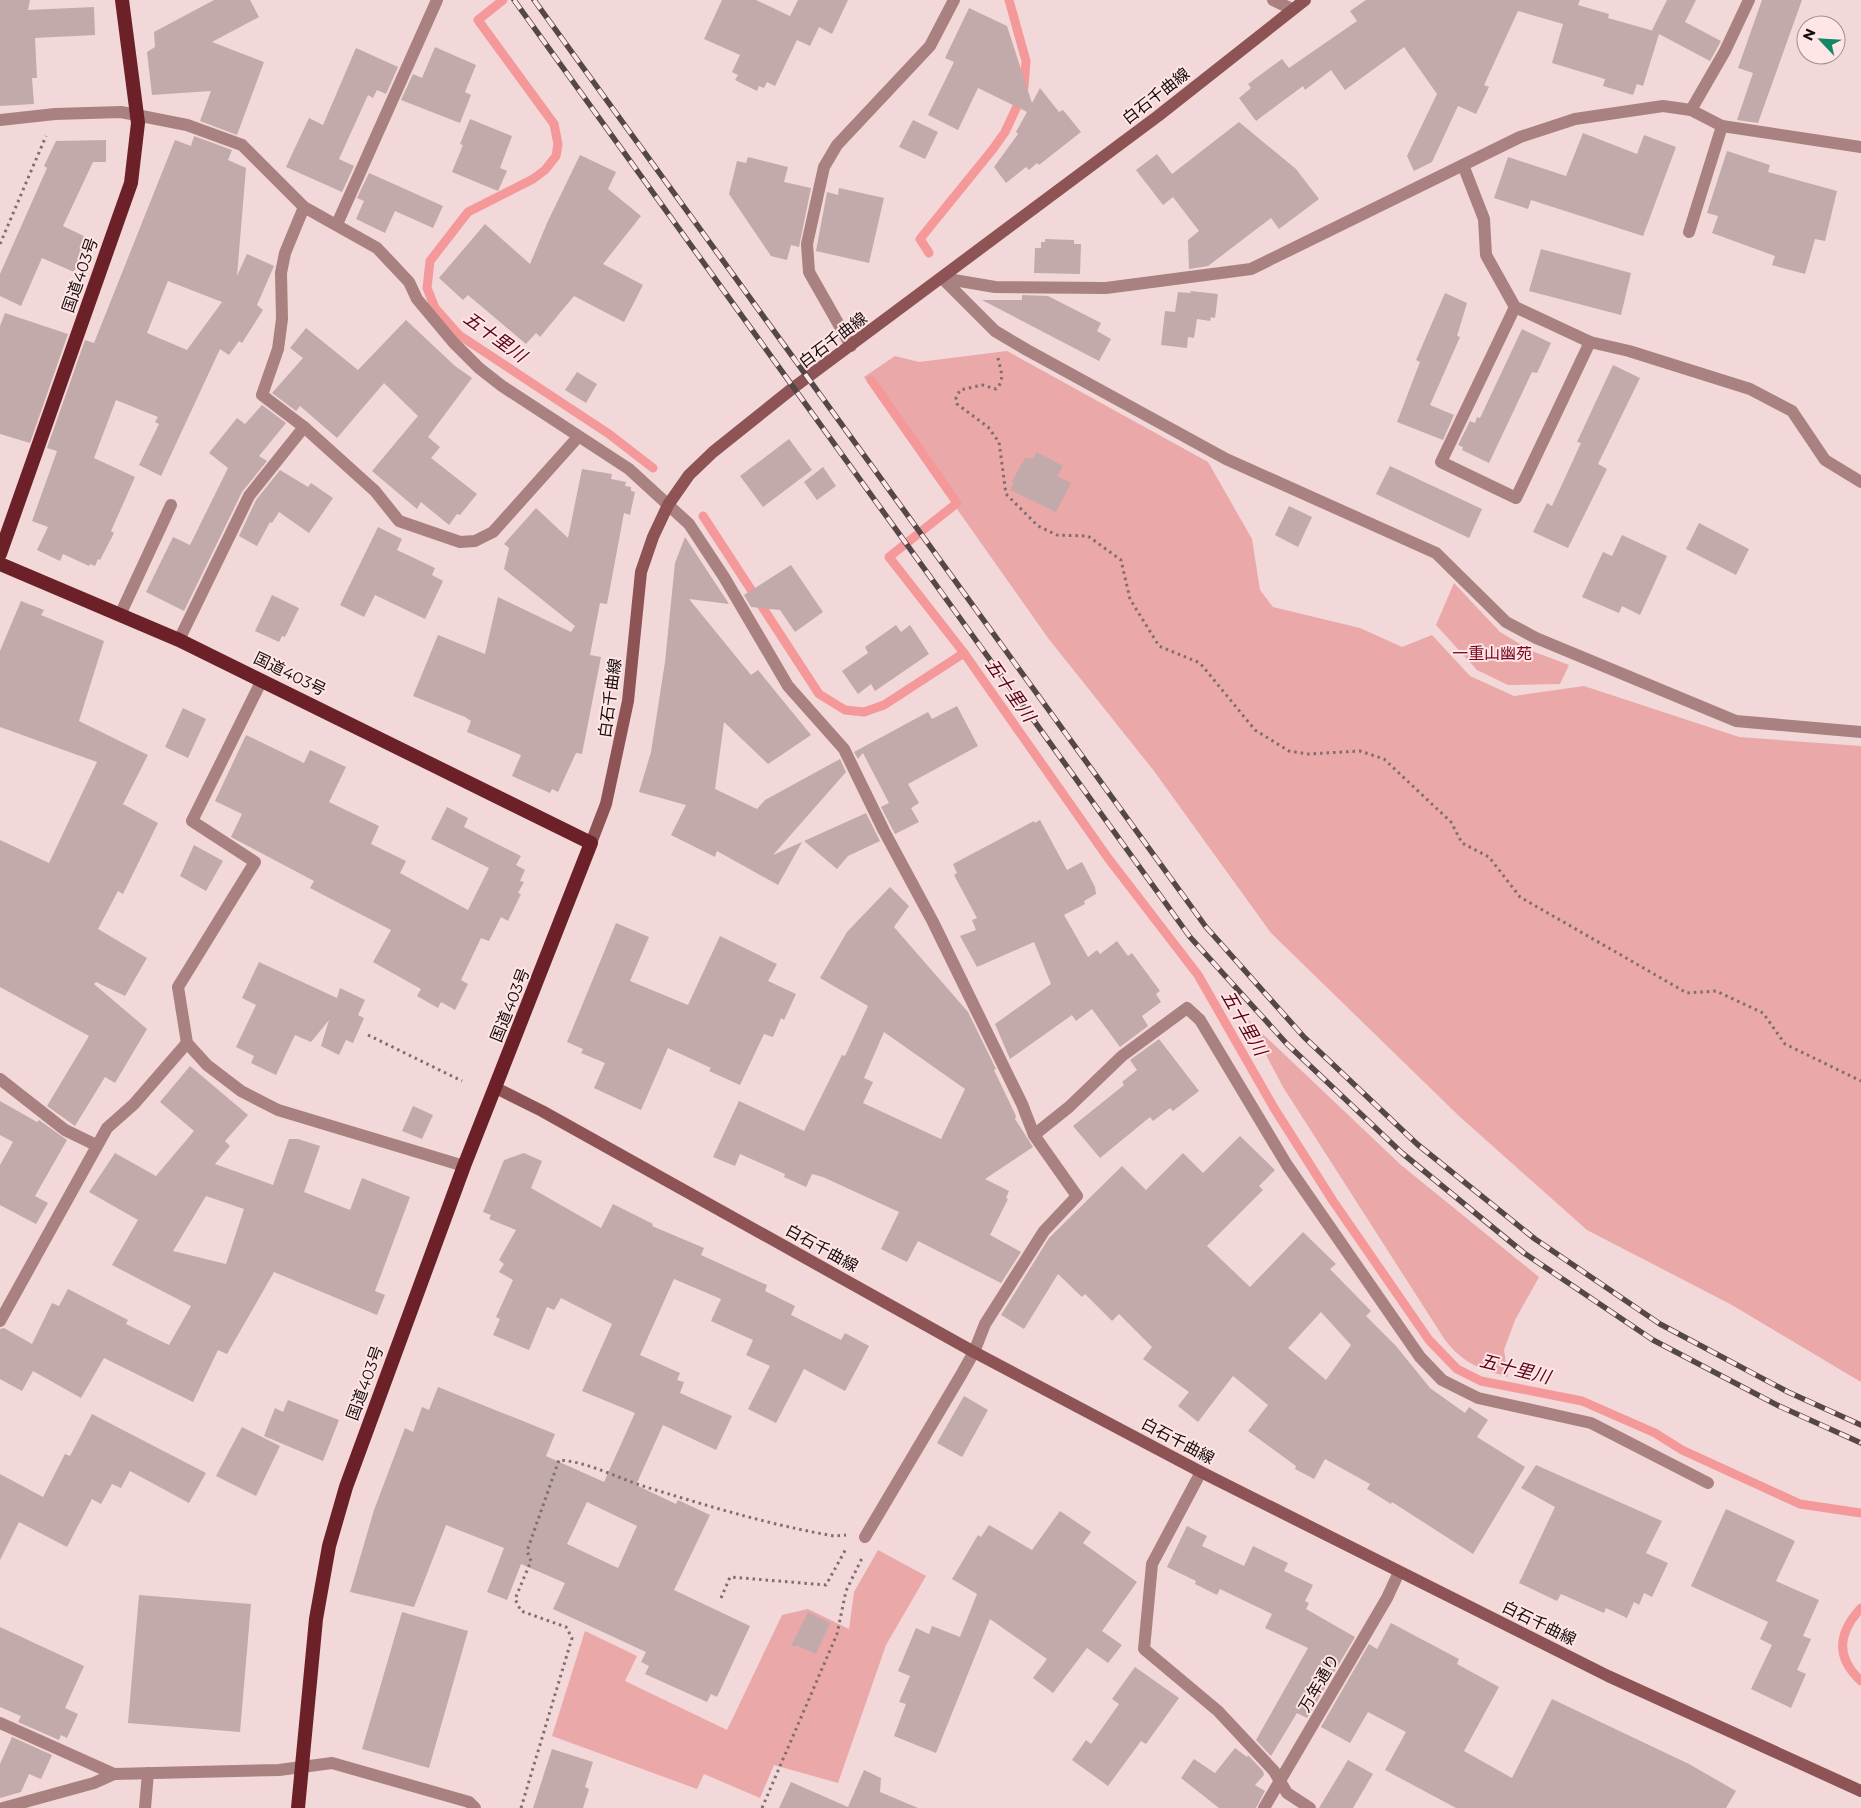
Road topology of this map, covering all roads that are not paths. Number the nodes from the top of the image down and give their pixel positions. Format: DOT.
graph roads {
  1 [pos="122,0"];
  2 [pos="436,0"];
  3 [pos="954,0"];
  4 [pos="1272,0"];
  5 [pos="1305,0"];
  6 [pos="1749,0"];
  7 [pos="1292,10"];
  8 [pos="1691,110"];
  9 [pos="137,115"];
  10 [pos="0,120"];
  11 [pos="1722,126"];
  12 [pos="1861,147"];
  13 [pos="1463,165"];
  14 [pos="304,207"];
  15 [pos="337,224"];
  16 [pos="1689,232"];
  17 [pos="942,278"];
  18 [pos="1515,306"];
  19 [pos="1590,342"];
  20 [pos="851,346"];
  21 [pos="304,427"];
  22 [pos="578,437"];
  23 [pos="1861,482"];
  24 [pos="171,505"];
  25 [pos="668,505"];
  26 [pos="0,554"];
  27 [pos="0,564"];
  28 [pos="120,615"];
  29 [pos="179,640"];
  30 [pos="262,680"];
  31 [pos="1861,732"];
  32 [pos="591,843"];
  33 [pos="187,1043"];
  34 [pos="0,1079"];
  35 [pos="496,1088"];
  36 [pos="1034,1135"];
  37 [pos="96,1145"];
  38 [pos="464,1166"];
  39 [pos="0,1321"];
  40 [pos="974,1352"];
  41 [pos="1201,1472"];
  42 [pos="1708,1483"];
  43 [pos="859,1536"];
  44 [pos="1399,1572"];
  45 [pos="0,1722"];
  46 [pos="302,1768"];
  47 [pos="148,1773"];
  48 [pos="114,1774"];
  49 [pos="1280,1781"];
  50 [pos="1861,1792"];
  51 [pos="3,1808"];
  52 [pos="145,1808"];
  53 [pos="298,1808"];
  54 [pos="475,1808"];
  55 [pos="1264,1808"];
  56 [pos="1310,1808"];
  1 -- 9 [label="highway, 国道403号"];
  2 -- 15 [label="street"];
  3 -- 20 [label="street"];
  4 -- 7 [label="street"];
  5 -- 7 [label="main road, 白石千曲線"];
  6 -- 8 [label="street"];
  7 -- 17 [label="main road, 白石千曲線"];
  8 -- 11 [label="street"];
  8 -- 13 [label="street"];
  9 -- 10 [label="street"];
  9 -- 14 [label="street"];
  9 -- 26 [label="highway, 国道403号"];
  11 -- 12 [label="street"];
  11 -- 16 [label="street"];
  13 -- 17 [label="street"];
  13 -- 18 [label="street"];
  14 -- 15 [label="street"];
  14 -- 21 [label="street"];
  15 -- 22 [label="street"];
  17 -- 20 [label="main road, 白石千曲線"];
  17 -- 31 [label="street"];
  18 -- 19 [label="street"];
  18 -- 19 [label="street"];
  19 -- 23 [label="street"];
  20 -- 25 [label="main road, 白石千曲線"];
  21 -- 22 [label="street"];
  21 -- 29 [label="street"];
  22 -- 25 [label="street"];
  24 -- 28 [label="street"];
  25 -- 32 [label="main road, 白石千曲線"];
  25 -- 36 [label="street"];
  27 -- 28 [label="highway, 国道403号"];
  28 -- 29 [label="highway, 国道403号"];
  29 -- 30 [label="highway, 国道403号"];
  30 -- 32 [label="highway, 国道403号"];
  30 -- 33 [label="street"];
  32 -- 35 [label="highway, 国道403号"];
  33 -- 37 [label="street"];
  33 -- 38 [label="street"];
  34 -- 37 [label="street"];
  35 -- 38 [label="highway, 国道403号"];
  35 -- 40 [label="main road, 白石千曲線"];
  36 -- 40 [label="street"];
  36 -- 42 [label="street"];
  37 -- 39 [label="street"];
  38 -- 46 [label="highway, 国道403号"];
  40 -- 41 [label="main road, 白石千曲線"];
  40 -- 43 [label="street"];
  41 -- 44 [label="main road, 白石千曲線"];
  41 -- 49 [label="street"];
  44 -- 49 [label="street, 万年通り"];
  44 -- 50 [label="main road, 白石千曲線"];
  45 -- 48 [label="street"];
  46 -- 47 [label="street"];
  46 -- 53 [label="highway, 国道403号"];
  46 -- 54 [label="street"];
  47 -- 48 [label="street"];
  47 -- 52 [label="street"];
  48 -- 51 [label="street"];
  49 -- 55 [label="street, 万年通り"];
  49 -- 56 [label="street"];
}
